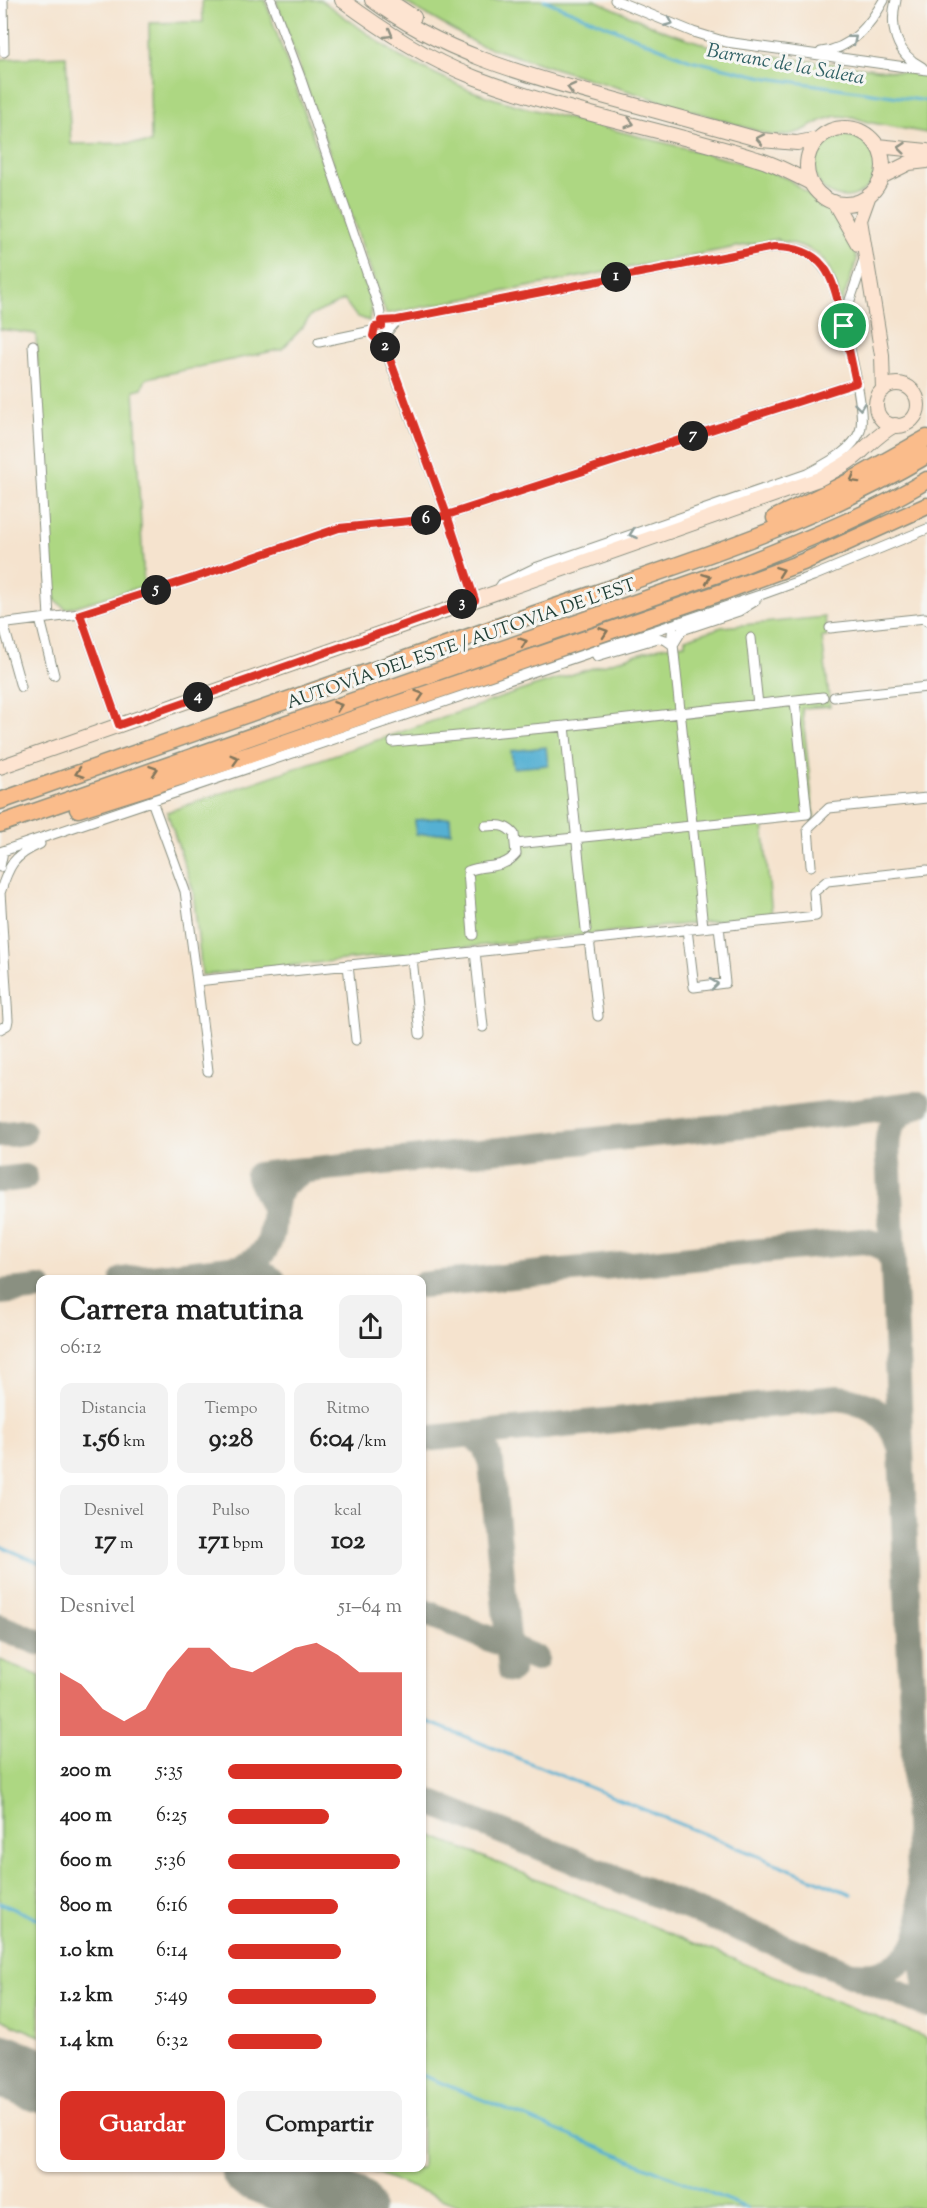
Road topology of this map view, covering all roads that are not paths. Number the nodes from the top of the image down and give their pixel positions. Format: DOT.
graph roads {
  1 [pos="3,0"];
  2 [pos="271,0"];
  3 [pos="342,0"];
  4 [pos="372,0"];
  5 [pos="388,0"];
  6 [pos="615,0"];
  7 [pos="884,0"];
  8 [pos="896,0"];
  9 [pos="450,46"];
  10 [pos="4,52"];
  11 [pos="807,54"];
  12 [pos="927,69"];
  13 [pos="818,139"];
  14 [pos="878,146"];
  15 [pos="927,151"];
  16 [pos="927,161"];
  17 [pos="881,177"];
  18 [pos="811,183"];
  19 [pos="869,195"];
  20 [pos="834,202"];
  21 [pos="865,267"];
  22 [pos="844,326"];
  23 [pos="383,330"];
  24 [pos="319,342"];
  25 [pos="33,345"];
  26 [pos="882,355"];
  27 [pos="856,383"];
  28 [pos="902,384"];
  29 [pos="883,390"];
  30 [pos="879,416"];
  31 [pos="894,425"];
  32 [pos="927,438"];
  33 [pos="927,455"];
  34 [pos="843,466"];
  35 [pos="927,480"];
  36 [pos="927,501"];
  37 [pos="927,506"];
  38 [pos="447,515"];
  39 [pos="885,525"];
  40 [pos="927,529"];
  41 [pos="497,592"];
  42 [pos="763,594"];
  43 [pos="583,598"];
  44 [pos="475,600"];
  45 [pos="80,614"];
  46 [pos="44,618"];
  47 [pos="927,621"];
  48 [pos="2,624"];
  49 [pos="673,625"];
  50 [pos="831,628"];
  51 [pos="751,638"];
  52 [pos="673,645"];
  53 [pos="559,663"];
  54 [pos="54,675"];
  55 [pos="21,687"];
  56 [pos="927,687"];
  57 [pos="823,697"];
  58 [pos="834,697"];
  59 [pos="795,701"];
  60 [pos="758,705"];
  61 [pos="681,714"];
  62 [pos="119,725"];
  63 [pos="566,726"];
  64 [pos="393,742"];
  65 [pos="0,767"];
  66 [pos="927,798"];
  67 [pos="0,801"];
  68 [pos="152,801"];
  69 [pos="93,821"];
  70 [pos="0,824"];
  71 [pos="484,826"];
  72 [pos="693,826"];
  73 [pos="576,838"];
  74 [pos="516,844"];
  75 [pos="1,846"];
  76 [pos="811,866"];
  77 [pos="0,867"];
  78 [pos="927,870"];
  79 [pos="0,892"];
  80 [pos="719,926"];
  81 [pos="703,927"];
  82 [pos="586,929"];
  83 [pos="687,929"];
  84 [pos="473,935"];
  85 [pos="589,939"];
  86 [pos="475,951"];
  87 [pos="412,958"];
  88 [pos="348,965"];
  89 [pos="197,981"];
  90 [pos="598,1016"];
  91 [pos="483,1027"];
  92 [pos="0,1029"];
  93 [pos="420,1034"];
  94 [pos="356,1040"];
  95 [pos="208,1071"];
  1 -- 10 [label="street"];
  2 -- 23 [label="street"];
  3 -- 18 [label="street, one-way"];
  4 -- 9 [label="street"];
  5 -- 9 [label="street"];
  6 -- 11 [label="street, one-way"];
  11 -- 7 [label="street, one-way"];
  8 -- 12 [label="street"];
  13 -- 9 [label="street, one-way"];
  11 -- 12 [label="street"];
  13 -- 14 [label="street"];
  13 -- 18 [label="street"];
  15 -- 14 [label="street, one-way"];
  14 -- 17 [label="street"];
  16 -- 17 [label="street"];
  17 -- 19 [label="street"];
  18 -- 20 [label="street"];
  19 -- 20 [label="street"];
  19 -- 21 [label="street"];
  20 -- 21 [label="street"];
  21 -- 22 [label="street"];
  21 -- 26 [label="street"];
  22 -- 23 [label="street"];
  22 -- 27 [label="street"];
  23 -- 24 [label="street"];
  23 -- 38 [label="street"];
  25 -- 46 [label="street"];
  26 -- 28 [label="street"];
  26 -- 29 [label="street"];
  27 -- 38 [label="street"];
  27 -- 41 [label="street, one-way"];
  28 -- 29 [label="street"];
  28 -- 31 [label="street"];
  29 -- 30 [label="street"];
  30 -- 31 [label="street"];
  30 -- 34 [label="street"];
  31 -- 34 [label="street"];
  32 -- 43 [label="highway, one-way"];
  33 -- 43 [label="highway, AUTOVÍA DEL ESTE / AUTOVIA DE L'EST"];
  34 -- 41 [label="street"];
  70 -- 35 [label="highway, AUTOVÍA DEL ESTE / AUTOVIA DE L'EST, one-way"];
  36 -- 39 [label="highway"];
  37 -- 39 [label="highway"];
  38 -- 44 [label="street"];
  38 -- 45 [label="street"];
  75 -- 39 [label="highway, one-way"];
  40 -- 42 [label="street"];
  41 -- 44 [label="street"];
  42 -- 49 [label="street"];
  42 -- 52 [label="street"];
  43 -- 67 [label="highway, AUTOVÍA DEL ESTE / AUTOVIA DE L'EST, one-way"];
  44 -- 62 [label="street"];
  45 -- 46 [label="street"];
  45 -- 62 [label="street"];
  46 -- 48 [label="street"];
  46 -- 54 [label="street"];
  47 -- 50 [label="street"];
  48 -- 55 [label="street"];
  49 -- 52 [label="street"];
  49 -- 53 [label="street"];
  51 -- 60 [label="street"];
  52 -- 53 [label="street"];
  52 -- 61 [label="street"];
  53 -- 68 [label="street"];
  56 -- 58 [label="street"];
  57 -- 59 [label="street"];
  59 -- 60 [label="street"];
  59 -- 72 [label="street"];
  60 -- 61 [label="street"];
  61 -- 63 [label="street"];
  61 -- 72 [label="street"];
  62 -- 65 [label="street"];
  63 -- 64 [label="street"];
  63 -- 73 [label="street"];
  66 -- 76 [label="street"];
  68 -- 69 [label="street"];
  68 -- 89 [label="street"];
  69 -- 75 [label="street"];
  69 -- 79 [label="street"];
  71 -- 74 [label="street"];
  72 -- 73 [label="street"];
  72 -- 81 [label="street"];
  73 -- 74 [label="street"];
  73 -- 82 [label="street"];
  74 -- 84 [label="street"];
  75 -- 77 [label="street"];
  78 -- 80 [label="street"];
  79 -- 92 [label="street"];
  80 -- 81 [label="street"];
  83 -- 80 [label="street, one-way"];
  81 -- 83 [label="street"];
  83 -- 85 [label="street"];
  85 -- 86 [label="street"];
  85 -- 90 [label="street"];
  86 -- 87 [label="street"];
  86 -- 91 [label="street"];
  87 -- 88 [label="street"];
  87 -- 93 [label="street"];
  88 -- 89 [label="street"];
  88 -- 94 [label="street"];
  89 -- 95 [label="street"];
}
